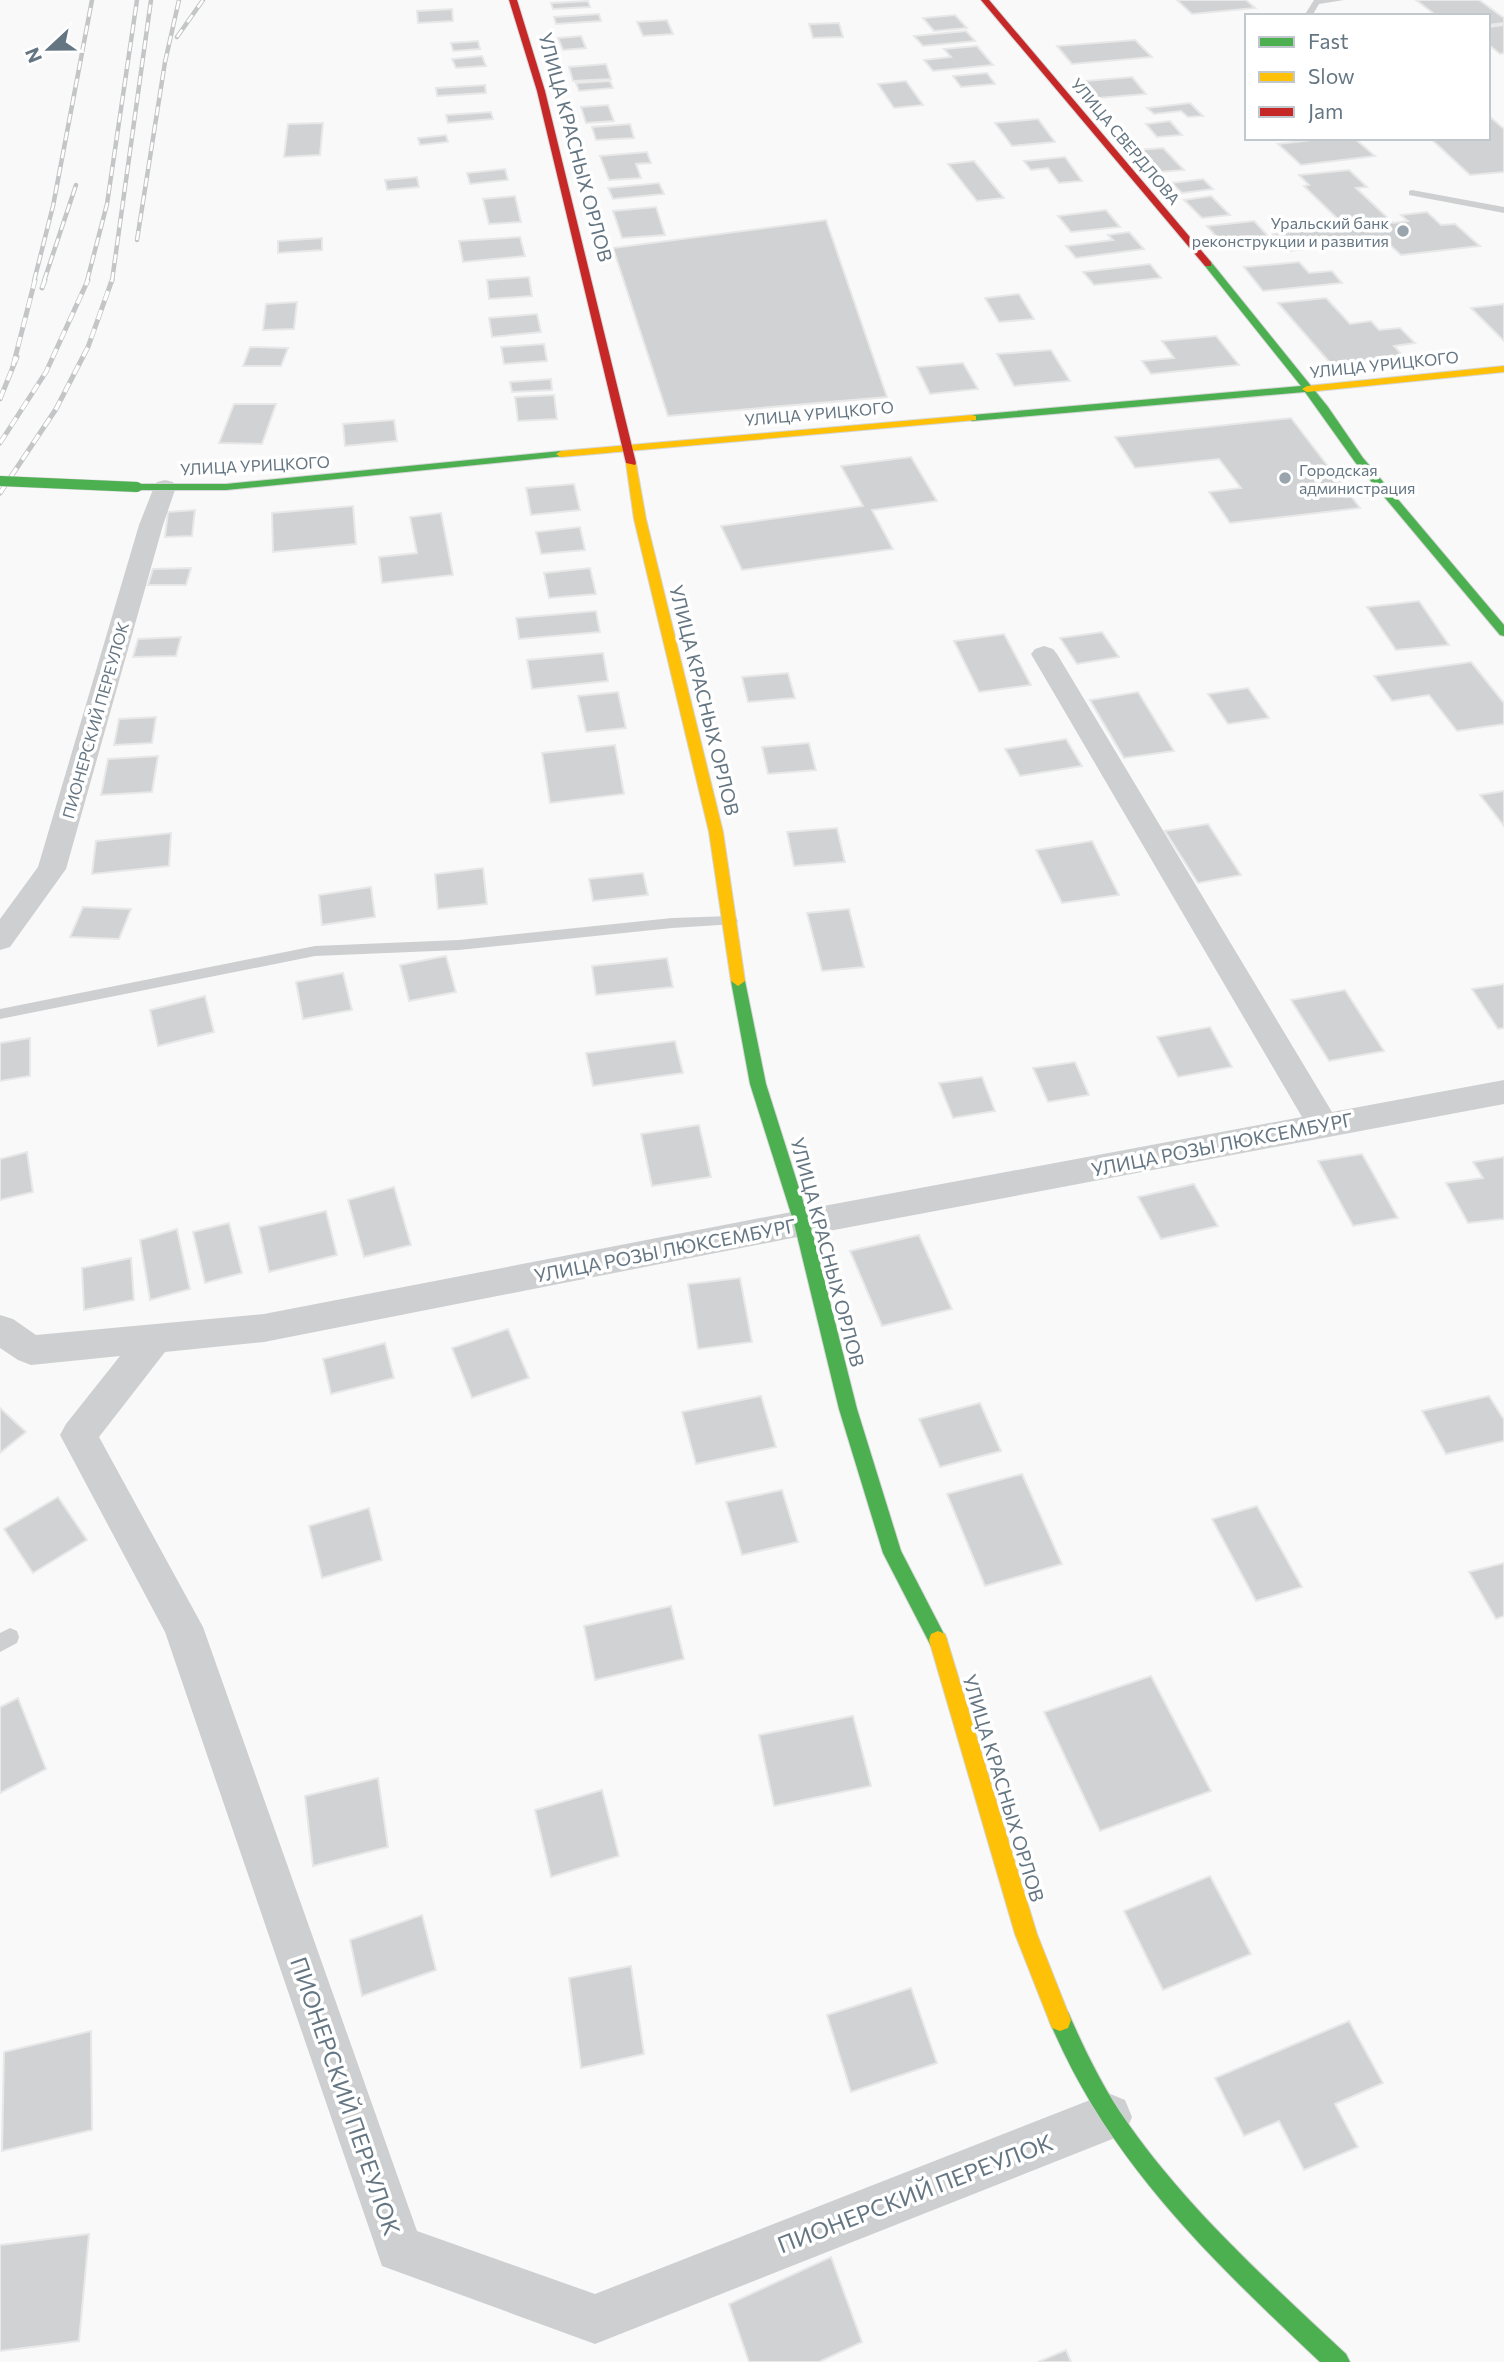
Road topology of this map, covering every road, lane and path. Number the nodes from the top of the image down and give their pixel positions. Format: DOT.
graph roads {
  1 [pos="513,0"];
  2 [pos="985,0"];
  3 [pos="1340,0"];
  4 [pos="1309,14"];
  5 [pos="1412,193"];
  6 [pos="1504,210"];
  7 [pos="1504,369"];
  8 [pos="1307,389"];
  9 [pos="629,447"];
  10 [pos="0,481"];
  11 [pos="165,487"];
  12 [pos="1504,632"];
  13 [pos="1044,654"];
  14 [pos="731,921"];
  15 [pos="0,940"];
  16 [pos="0,1014"];
  17 [pos="1504,1092"];
  18 [pos="1323,1125"];
  19 [pos="803,1223"];
  20 [pos="0,1329"];
  21 [pos="155,1339"];
  22 [pos="1108,2117"];
  23 [pos="1338,2362"];
  1 -- 9 [label="main road, УЛИЦА КРАСНЫХ ОРЛОВ"];
  2 -- 8 [label="main road, УЛИЦА СВЕРДЛОВА"];
  3 -- 4 [label="lane"];
  5 -- 6 [label="lane"];
  7 -- 8 [label="main road, УЛИЦА УРИЦКОГО"];
  8 -- 9 [label="main road, УЛИЦА УРИЦКОГО"];
  8 -- 12 [label="main road, УЛИЦА СВЕРДЛОВА"];
  9 -- 11 [label="main road, УЛИЦА УРИЦКОГО"];
  9 -- 14 [label="main road, УЛИЦА КРАСНЫХ ОРЛОВ"];
  10 -- 11 [label="main road, УЛИЦА УРИЦКОГО, bridge"];
  11 -- 15 [label="street, ПИОНЕРСКИЙ ПЕРЕУЛОК"];
  13 -- 18 [label="street"];
  14 -- 16 [label="lane"];
  14 -- 19 [label="main road, УЛИЦА КРАСНЫХ ОРЛОВ"];
  17 -- 18 [label="street, УЛИЦА РОЗЫ ЛЮКСЕМБУРГ"];
  18 -- 19 [label="street, УЛИЦА РОЗЫ ЛЮКСЕМБУРГ"];
  19 -- 21 [label="street, УЛИЦА РОЗЫ ЛЮКСЕМБУРГ"];
  19 -- 22 [label="main road, УЛИЦА КРАСНЫХ ОРЛОВ"];
  20 -- 21 [label="street, УЛИЦА РОЗЫ ЛЮКСЕМБУРГ"];
  21 -- 22 [label="street, ПИОНЕРСКИЙ ПЕРЕУЛОК"];
  22 -- 23 [label="main road, УЛИЦА КРАСНЫХ ОРЛОВ"];
}
